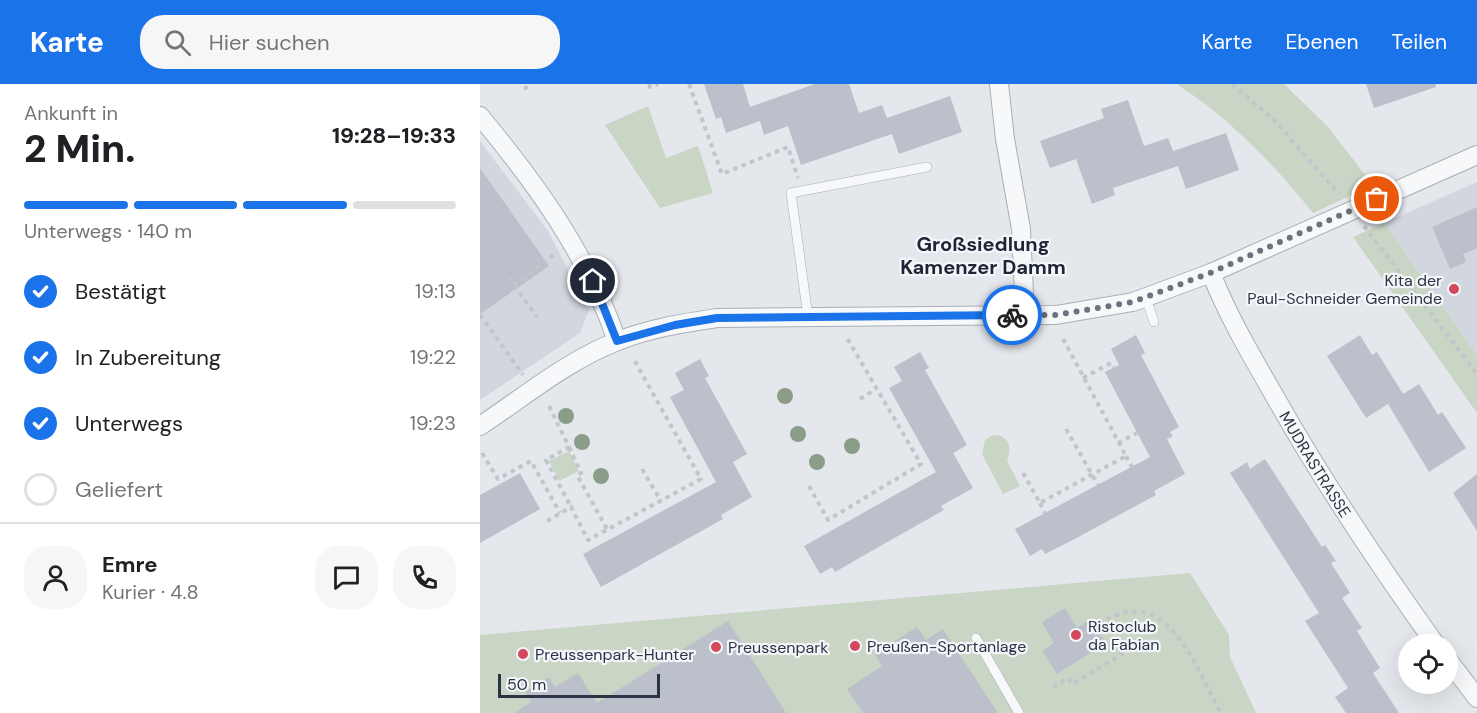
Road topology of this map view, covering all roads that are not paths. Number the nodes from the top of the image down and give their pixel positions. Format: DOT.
graph roads {
  1 [pos="999,84"];
  2 [pos="480,116"];
  3 [pos="1477,154"];
  4 [pos="927,167"];
  5 [pos="1210,273"];
  6 [pos="1146,298"];
  7 [pos="1025,315"];
  8 [pos="808,317"];
  9 [pos="1154,322"];
  10 [pos="617,341"];
  11 [pos="480,426"];
  12 [pos="1428,634"];
  13 [pos="976,638"];
  14 [pos="1458,673"];
  15 [pos="1477,698"];
  16 [pos="1019,713"];
  1 -- 7 [label="street"];
  2 -- 10 [label="street"];
  3 -- 5 [label="street"];
  4 -- 8 [label="lane"];
  5 -- 6 [label="street"];
  5 -- 12 [label="street, MUDRASTRASSE"];
  6 -- 7 [label="street"];
  6 -- 9 [label="lane"];
  7 -- 8 [label="street"];
  8 -- 10 [label="street"];
  10 -- 11 [label="street"];
  13 -- 16 [label="lane"];
  14 -- 15 [label="street"];
}
